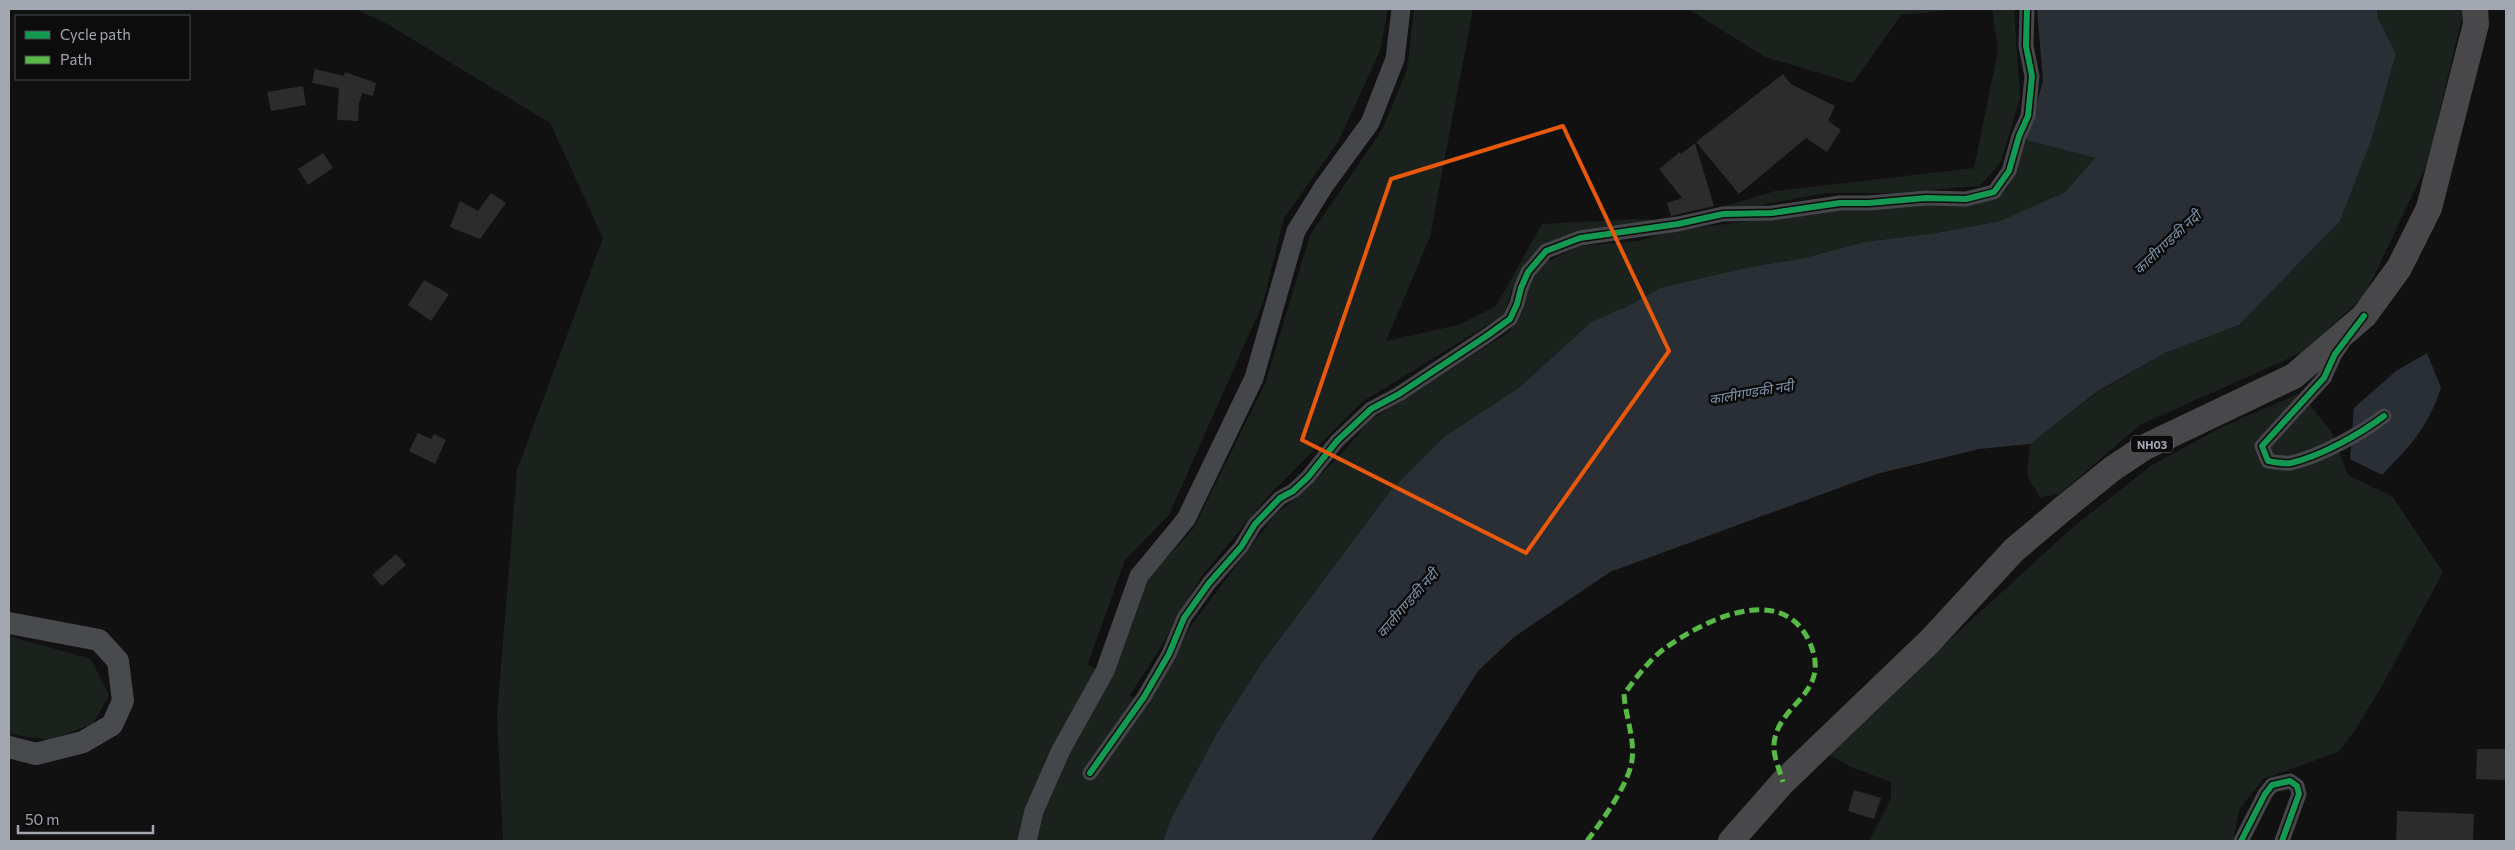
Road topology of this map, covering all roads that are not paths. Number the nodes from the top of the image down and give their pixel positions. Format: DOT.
graph roads {
  1 [pos="1401,9"];
  2 [pos="2027,9"];
  3 [pos="2475,9"];
  4 [pos="2364,316"];
  5 [pos="2384,416"];
  6 [pos="9,623"];
  7 [pos="9,748"];
  8 [pos="1090,773"];
  9 [pos="1027,841"];
  10 [pos="1731,841"];
  11 [pos="2241,841"];
  12 [pos="2282,841"];
  1 -- 9 [label="street"];
  2 -- 8 [label="street"];
  3 -- 4 [label="highway, NH03"];
  4 -- 5 [label="street"];
  4 -- 10 [label="highway, NH03"];
  6 -- 7 [label="main road"];
  11 -- 12 [label="street"];
}
